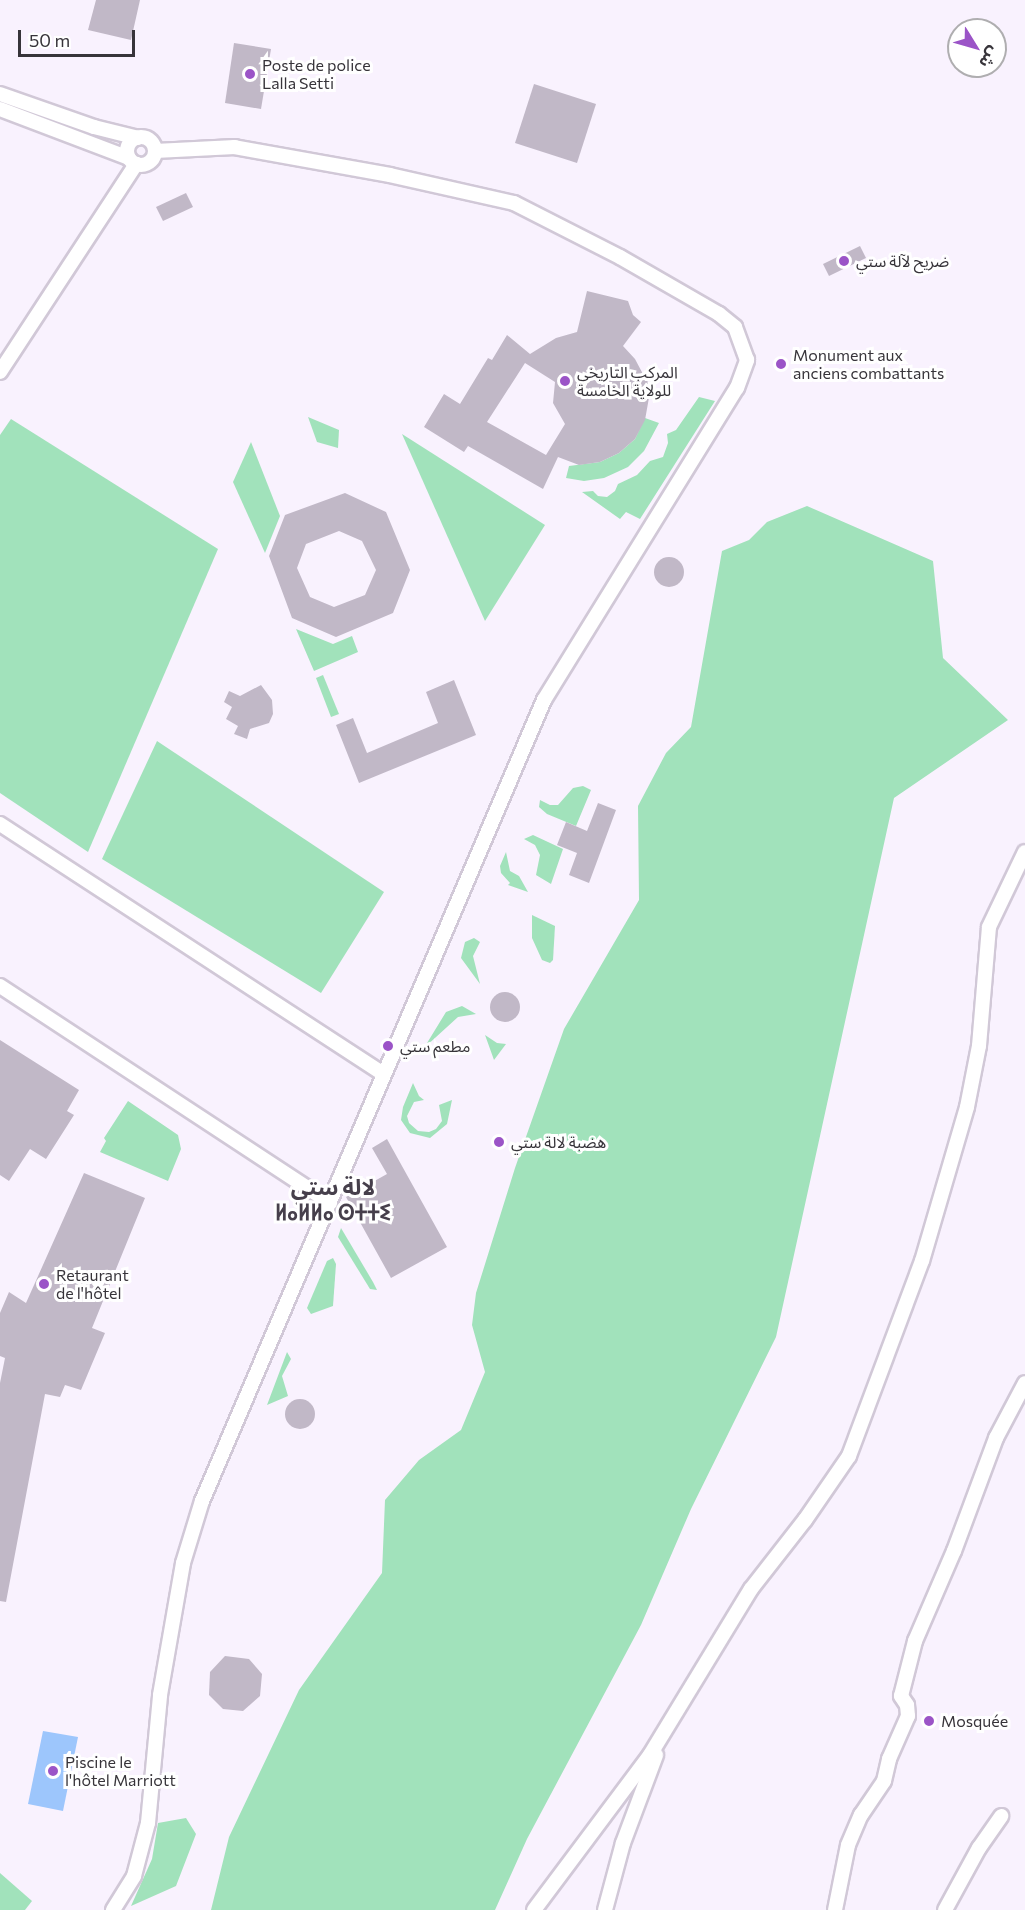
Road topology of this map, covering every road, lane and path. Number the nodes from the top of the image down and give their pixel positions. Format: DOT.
graph roads {
  1 [pos="0,94"];
  2 [pos="0,109"];
  3 [pos="138,138"];
  4 [pos="155,152"];
  5 [pos="133,161"];
  6 [pos="0,372"];
  7 [pos="0,824"];
  8 [pos="1025,852"];
  9 [pos="0,986"];
  10 [pos="384,1074"];
  11 [pos="330,1203"];
  12 [pos="1025,1383"];
  13 [pos="664,1732"];
  14 [pos="1001,1816"];
  15 [pos="113,1910"];
  16 [pos="534,1910"];
  17 [pos="605,1910"];
  18 [pos="835,1910"];
  19 [pos="945,1910"];
  1 -- 3 [label="street"];
  2 -- 5 [label="street"];
  3 -- 4 [label="street"];
  3 -- 5 [label="street"];
  4 -- 5 [label="street"];
  4 -- 10 [label="street"];
  5 -- 6 [label="street"];
  7 -- 10 [label="street"];
  8 -- 13 [label="street"];
  9 -- 11 [label="street"];
  10 -- 11 [label="street"];
  11 -- 15 [label="street"];
  12 -- 18 [label="street"];
  13 -- 16 [label="street"];
  13 -- 17 [label="street"];
  14 -- 19 [label="street"];
}
